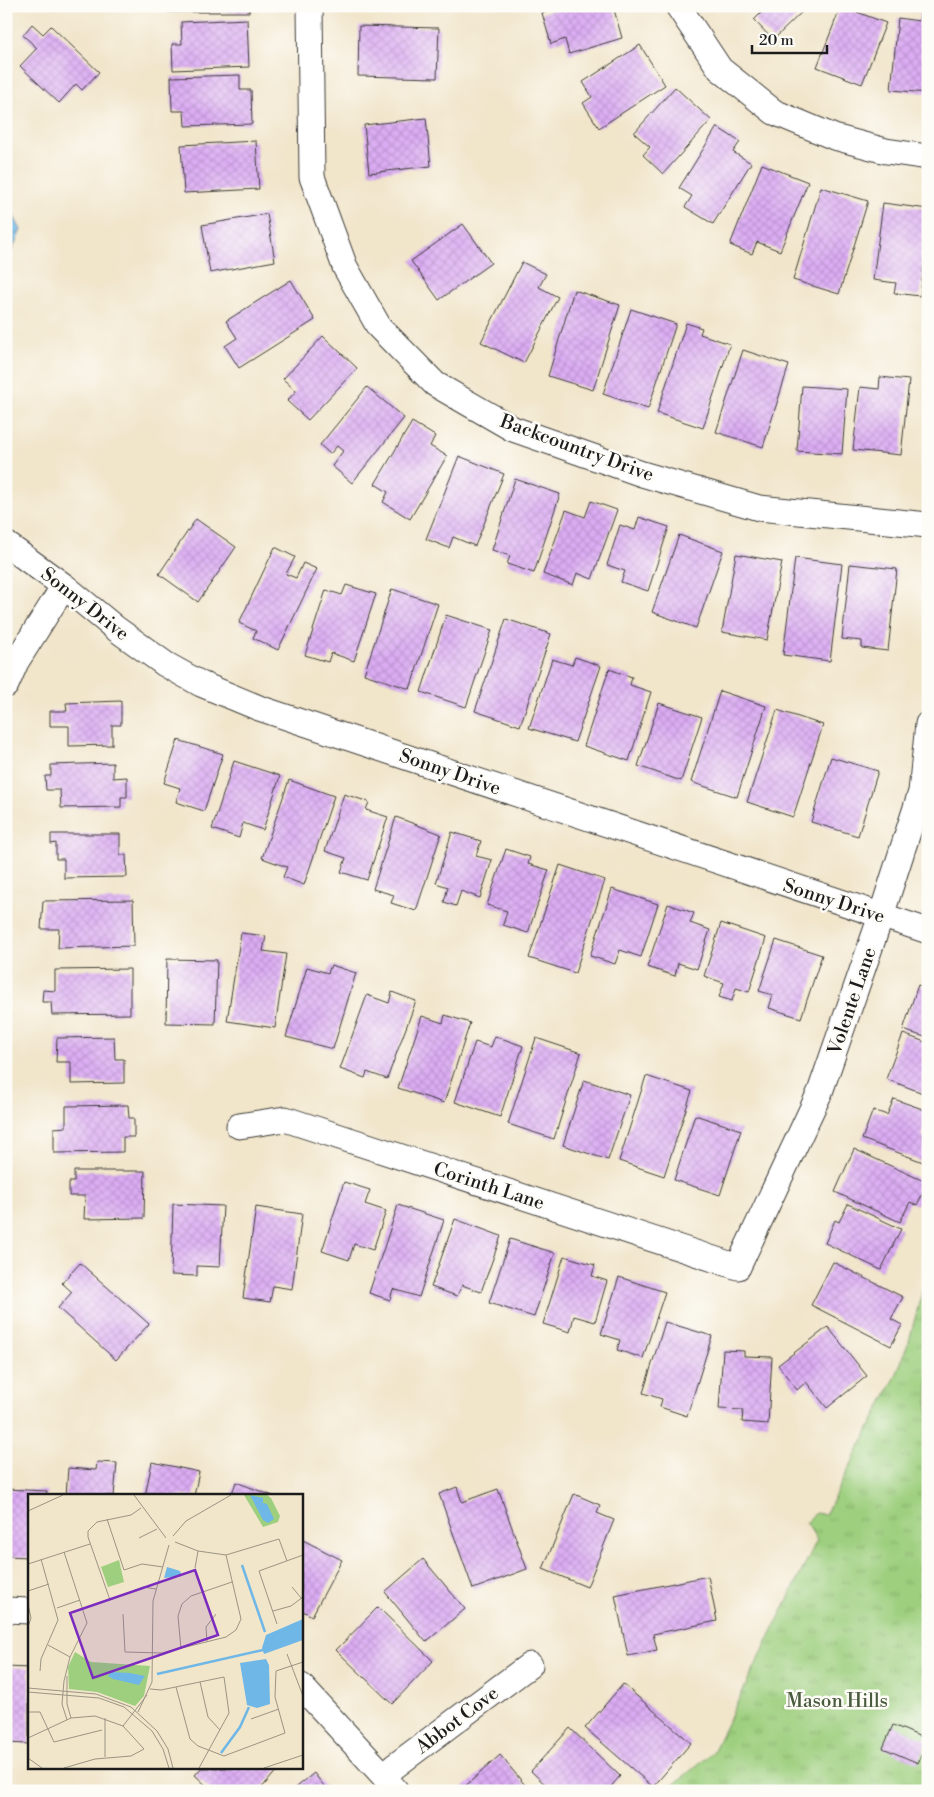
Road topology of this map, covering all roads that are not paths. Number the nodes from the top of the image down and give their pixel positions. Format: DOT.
graph roads {
  1 [pos="310,6"];
  2 [pos="678,6"];
  3 [pos="928,157"];
  4 [pos="928,525"];
  5 [pos="6,544"];
  6 [pos="64,586"];
  7 [pos="6,685"];
  8 [pos="928,724"];
  9 [pos="881,916"];
  10 [pos="928,932"];
  11 [pos="239,1126"];
  12 [pos="738,1267"];
  13 [pos="6,1610"];
  14 [pos="28,1611"];
  15 [pos="530,1665"];
  16 [pos="302,1687"];
  17 [pos="390,1783"];
  1 -- 4 [label="street, Backcountry Drive"];
  2 -- 3 [label="street"];
  5 -- 6 [label="street, Sonny Drive"];
  6 -- 7 [label="street"];
  6 -- 9 [label="street, Sonny Drive"];
  8 -- 9 [label="street, Volente Lane"];
  9 -- 10 [label="street, Sonny Drive"];
  9 -- 12 [label="street, Volente Lane"];
  11 -- 12 [label="street, Corinth Lane"];
  13 -- 14 [label="street"];
  15 -- 17 [label="street, Abbot Cove"];
  16 -- 17 [label="street"];
}
